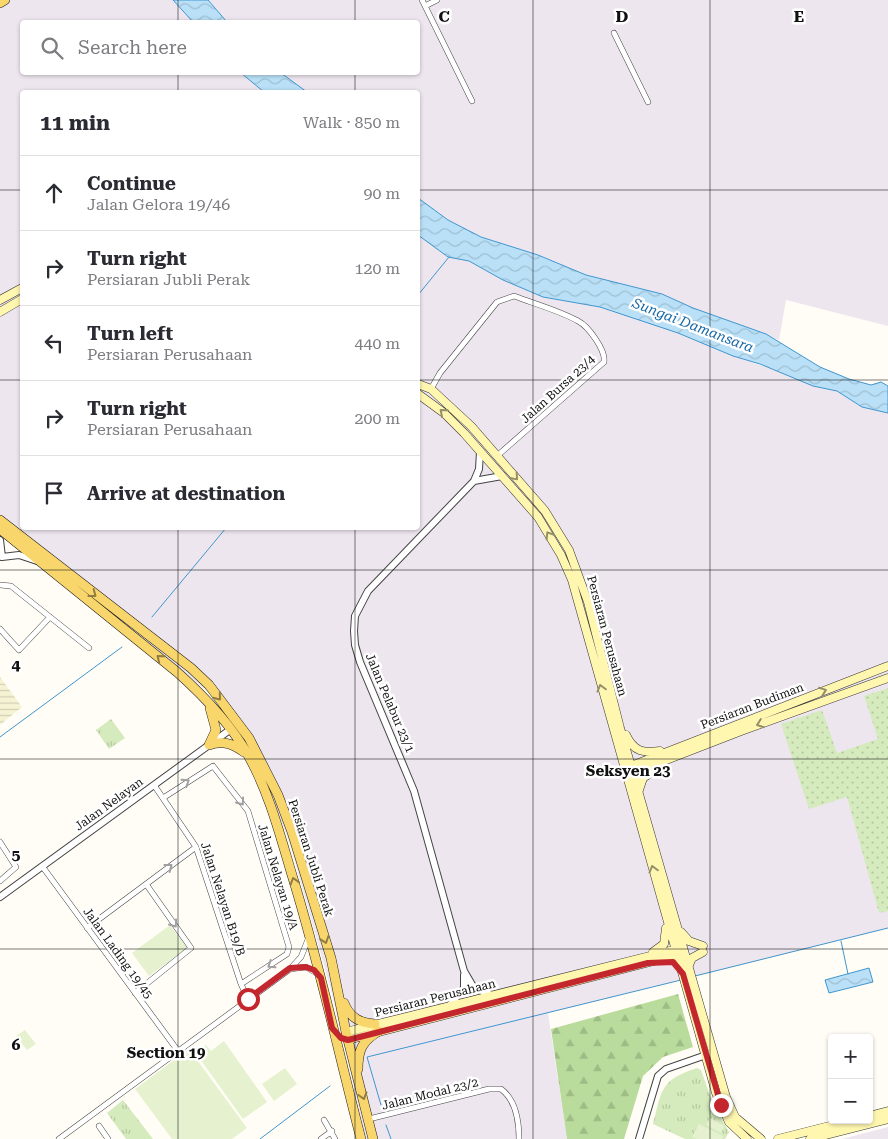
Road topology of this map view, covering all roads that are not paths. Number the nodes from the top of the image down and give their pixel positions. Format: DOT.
graph roads {
  1 [pos="5,0"];
  2 [pos="422,0"];
  3 [pos="437,0"];
  4 [pos="0,3"];
  5 [pos="425,6"];
  6 [pos="614,33"];
  7 [pos="472,102"];
  8 [pos="648,102"];
  9 [pos="20,289"];
  10 [pos="0,300"];
  11 [pos="20,300"];
  12 [pos="0,312"];
  13 [pos="420,385"];
  14 [pos="431,389"];
  15 [pos="420,395"];
  16 [pos="480,452"];
  17 [pos="497,456"];
  18 [pos="502,476"];
  19 [pos="474,481"];
  20 [pos="0,520"];
  21 [pos="0,529"];
  22 [pos="0,540"];
  23 [pos="1,558"];
  24 [pos="39,562"];
  25 [pos="0,585"];
  26 [pos="50,617"];
  27 [pos="0,629"];
  28 [pos="89,648"];
  29 [pos="888,666"];
  30 [pos="888,678"];
  31 [pos="205,697"];
  32 [pos="231,713"];
  33 [pos="620,728"];
  34 [pos="231,729"];
  35 [pos="209,745"];
  36 [pos="676,748"];
  37 [pos="248,755"];
  38 [pos="677,757"];
  39 [pos="629,771"];
  40 [pos="154,785"];
  41 [pos="638,791"];
  42 [pos="163,798"];
  43 [pos="0,842"];
  44 [pos="196,847"];
  45 [pos="42,866"];
  46 [pos="0,881"];
  47 [pos="146,884"];
  48 [pos="660,896"];
  49 [pos="0,897"];
  50 [pos="87,928"];
  51 [pos="678,928"];
  52 [pos="310,934"];
  53 [pos="685,950"];
  54 [pos="676,953"];
  55 [pos="647,959"];
  56 [pos="290,968"];
  57 [pos="686,970"];
  58 [pos="464,971"];
  59 [pos="321,978"];
  60 [pos="241,984"];
  61 [pos="338,984"];
  62 [pos="689,984"];
  63 [pos="135,993"];
  64 [pos="492,995"];
  65 [pos="248,999"];
  66 [pos="450,1006"];
  67 [pos="332,1028"];
  68 [pos="377,1028"];
  69 [pos="345,1036"];
  70 [pos="178,1051"];
  71 [pos="338,1053"];
  72 [pos="713,1053"];
  73 [pos="705,1056"];
  74 [pos="358,1079"];
  75 [pos="888,1111"];
  76 [pos="354,1113"];
  77 [pos="873,1115"];
  78 [pos="369,1119"];
  79 [pos="888,1119"];
  80 [pos="324,1120"];
  81 [pos="837,1124"];
  82 [pos="99,1126"];
  83 [pos="332,1131"];
  84 [pos="360,1135"];
  85 [pos="60,1139"];
  86 [pos="108,1139"];
  87 [pos="321,1139"];
  88 [pos="335,1139"];
  89 [pos="372,1139"];
  90 [pos="518,1139"];
  91 [pos="639,1139"];
  92 [pos="747,1139"];
  93 [pos="761,1139"];
  94 [pos="778,1139"];
  95 [pos="810,1139"];
  1 -- 4 [label="main road"];
  2 -- 5 [label="street"];
  3 -- 5 [label="street"];
  5 -- 7 [label="street"];
  6 -- 8 [label="street"];
  9 -- 10 [label="main road"];
  11 -- 12 [label="main road"];
  13 -- 14 [label="main road, Persiaran Perusahaan"];
  14 -- 17 [label="main road, Persiaran Perusahaan"];
  14 -- 17 [label="street, Jalan Bursa 23/4"];
  16 -- 15 [label="main road, Persiaran Perusahaan, one-way"];
  16 -- 18 [label="main road, Persiaran Perusahaan"];
  16 -- 19 [label="street"];
  17 -- 33 [label="main road, Persiaran Perusahaan, one-way"];
  18 -- 19 [label="street"];
  39 -- 18 [label="main road, Persiaran Perusahaan, one-way"];
  19 -- 58 [label="street, Jalan Pelabur 23/1"];
  20 -- 32 [label="main road, Persiaran Jubli Perak, one-way"];
  21 -- 24 [label="main road, Persiaran Jubli Perak"];
  22 -- 23 [label="street"];
  23 -- 24 [label="street"];
  31 -- 24 [label="main road, Persiaran Jubli Perak, one-way"];
  25 -- 26 [label="street"];
  26 -- 27 [label="street"];
  26 -- 28 [label="street"];
  36 -- 29 [label="main road, Persiaran Budiman, one-way"];
  30 -- 38 [label="main road, Persiaran Budiman, one-way"];
  31 -- 34 [label="main road, Persiaran Jubli Perak"];
  31 -- 35 [label="main road"];
  32 -- 34 [label="main road"];
  32 -- 61 [label="main road, Persiaran Jubli Perak, one-way"];
  33 -- 36 [label="main road"];
  33 -- 39 [label="main road, Persiaran Perusahaan"];
  34 -- 35 [label="street, Jalan Nelayan"];
  34 -- 37 [label="main road, Persiaran Jubli Perak"];
  35 -- 37 [label="main road"];
  35 -- 40 [label="street, Jalan Nelayan"];
  36 -- 39 [label="main road, Persiaran Budiman"];
  52 -- 37 [label="main road, Persiaran Jubli Perak, one-way"];
  38 -- 39 [label="main road, Persiaran Budiman"];
  38 -- 41 [label="main road"];
  39 -- 41 [label="main road, Persiaran Perusahaan"];
  48 -- 39 [label="main road, Persiaran Perusahaan, one-way"];
  40 -- 42 [label="street, Jalan Nelayan B19/B"];
  40 -- 45 [label="street, Jalan Nelayan"];
  41 -- 51 [label="main road, Persiaran Perusahaan"];
  42 -- 44 [label="street, Jalan Nelayan B19/B"];
  42 -- 60 [label="street, Jalan Nelayan 19/A, one-way"];
  43 -- 46 [label="street"];
  47 -- 44 [label="street, one-way"];
  44 -- 60 [label="street, Jalan Nelayan B19/B"];
  45 -- 49 [label="street, Jalan Nelayan"];
  45 -- 50 [label="street, Jalan Lading 19/45"];
  47 -- 50 [label="street"];
  47 -- 63 [label="street, one-way"];
  48 -- 54 [label="main road, Persiaran Perusahaan"];
  48 -- 55 [label="main road"];
  50 -- 63 [label="street, Jalan Lading 19/45"];
  51 -- 53 [label="main road, Persiaran Perusahaan"];
  51 -- 57 [label="main road"];
  52 -- 56 [label="street"];
  52 -- 59 [label="main road, Persiaran Jubli Perak"];
  53 -- 54 [label="main road, Persiaran Perusahaan"];
  53 -- 57 [label="main road, Persiaran Perusahaan"];
  54 -- 55 [label="main road, Persiaran Perusahaan"];
  54 -- 57 [label="main road, Persiaran Perusahaan"];
  55 -- 57 [label="main road"];
  55 -- 64 [label="main road, Persiaran Perusahaan"];
  55 -- 68 [label="main road, Persiaran Perusahaan"];
  56 -- 59 [label="street"];
  56 -- 65 [label="street"];
  57 -- 62 [label="main road, Persiaran Perusahaan"];
  58 -- 64 [label="street, Jalan Pelabur 23/1"];
  58 -- 66 [label="street, Jalan Pelabur 23/1"];
  59 -- 67 [label="main road, Persiaran Jubli Perak"];
  60 -- 65 [label="street, Jalan Nelayan B19/B"];
  61 -- 68 [label="main road"];
  61 -- 69 [label="main road, Persiaran Jubli Perak"];
  62 -- 72 [label="main road, Persiaran Perusahaan"];
  62 -- 73 [label="main road, Persiaran Perusahaan"];
  63 -- 70 [label="street, Jalan Lading 19/45"];
  64 -- 66 [label="main road, Persiaran Perusahaan"];
  65 -- 70 [label="street"];
  66 -- 68 [label="main road, Persiaran Perusahaan"];
  67 -- 69 [label="main road"];
  67 -- 71 [label="main road, Persiaran Jubli Perak"];
  68 -- 69 [label="main road, Persiaran Perusahaan"];
  68 -- 74 [label="main road"];
  69 -- 71 [label="main road"];
  69 -- 74 [label="main road, Persiaran Jubli Perak"];
  70 -- 85 [label="street"];
  71 -- 76 [label="main road, Persiaran Jubli Perak"];
  72 -- 73 [label="street"];
  72 -- 93 [label="main road, Persiaran Perusahaan"];
  73 -- 91 [label="street"];
  73 -- 92 [label="main road, Persiaran Perusahaan"];
  74 -- 78 [label="main road, Persiaran Jubli Perak, one-way"];
  75 -- 77 [label="main road"];
  76 -- 78 [label="main road"];
  76 -- 84 [label="main road, Persiaran Jubli Perak"];
  78 -- 84 [label="main road"];
  78 -- 89 [label="main road, Persiaran Jubli Perak"];
  78 -- 90 [label="street, Jalan Modal 23/2"];
  79 -- 95 [label="main road"];
  80 -- 83 [label="street"];
  81 -- 94 [label="main road"];
  82 -- 86 [label="street"];
  83 -- 87 [label="street"];
  83 -- 88 [label="street"];
}
